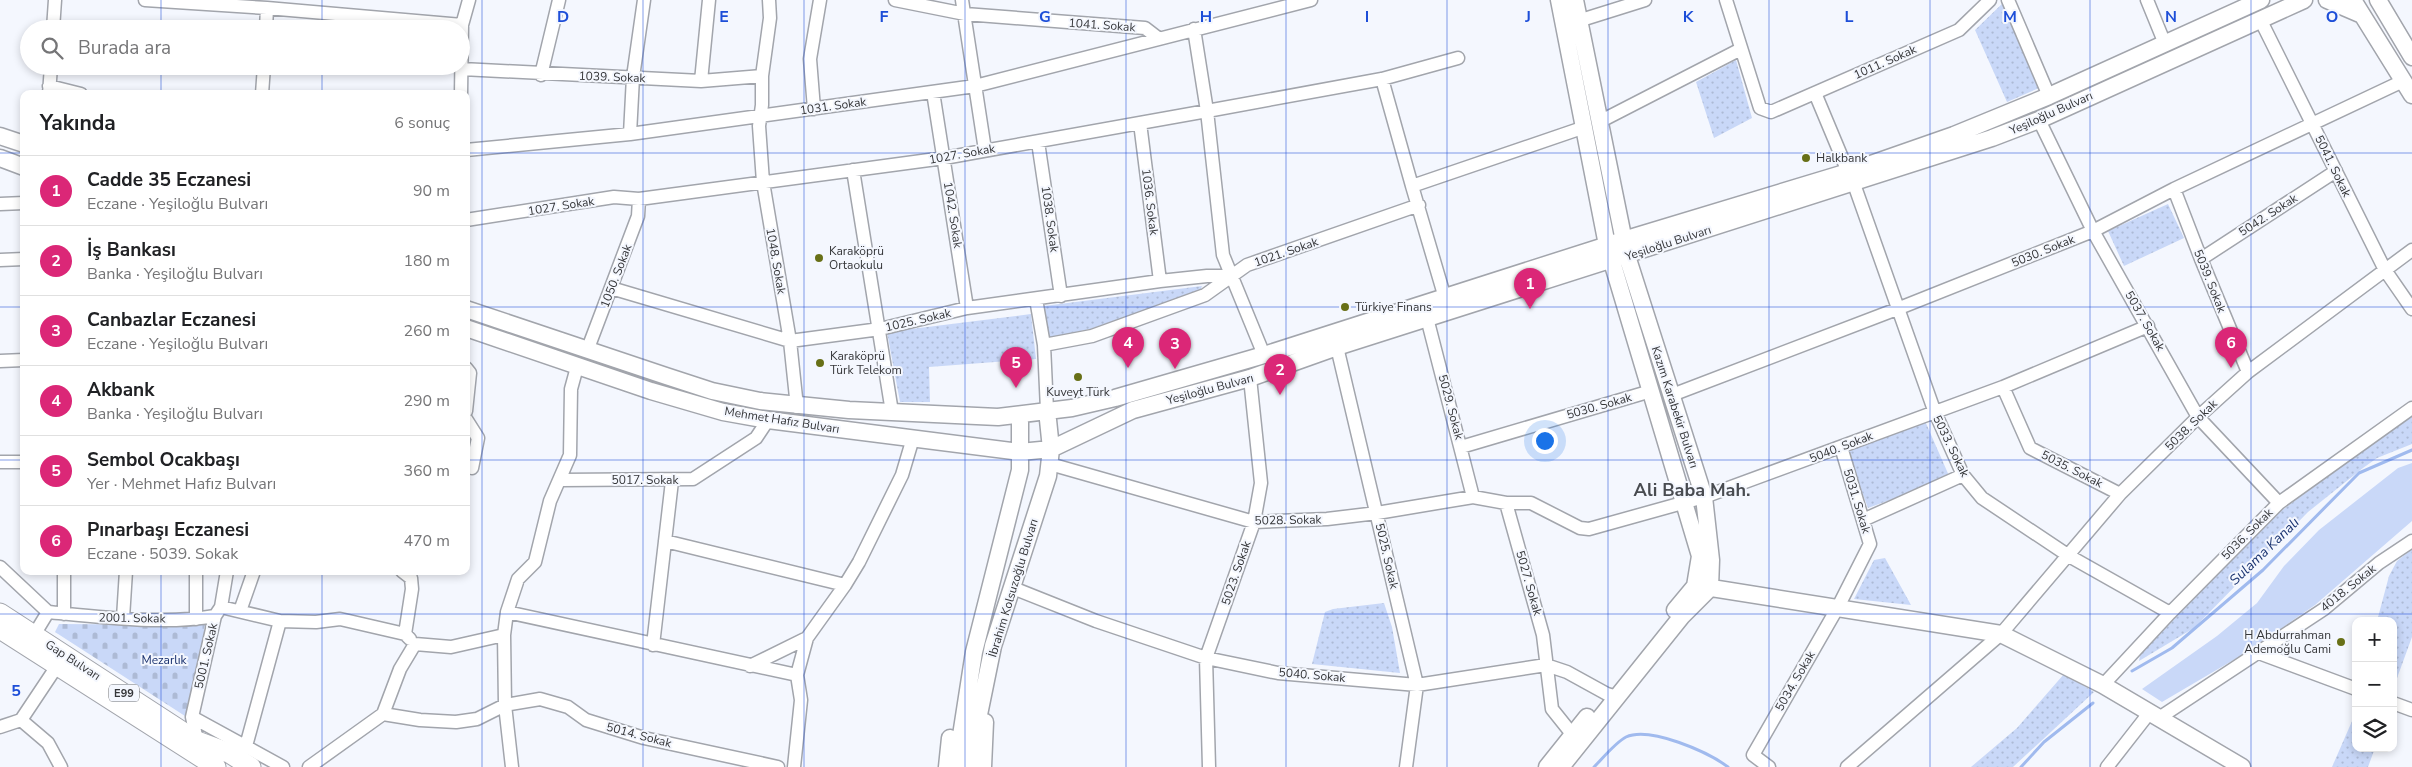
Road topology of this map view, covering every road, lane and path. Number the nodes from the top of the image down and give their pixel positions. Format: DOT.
graph roads {
  1 [pos="55,0"];
  2 [pos="145,0"];
  3 [pos="469,0"];
  4 [pos="559,0"];
  5 [pos="644,0"];
  6 [pos="709,0"];
  7 [pos="769,0"];
  8 [pos="820,0"];
  9 [pos="895,0"];
  10 [pos="962,0"];
  11 [pos="1311,0"];
  12 [pos="1559,0"];
  13 [pos="1575,0"];
  14 [pos="1645,0"];
  15 [pos="1726,0"];
  16 [pos="1990,0"];
  17 [pos="2008,0"];
  18 [pos="2147,0"];
  19 [pos="2261,0"];
  20 [pos="2304,0"];
  21 [pos="2327,0"];
  22 [pos="2353,0"];
  23 [pos="2378,0"];
  24 [pos="173,1"];
  25 [pos="238,3"];
  26 [pos="267,8"];
  27 [pos="2386,8"];
  28 [pos="965,14"];
  29 [pos="2362,15"];
  30 [pos="2260,19"];
  31 [pos="54,20"];
  32 [pos="266,20"];
  33 [pos="405,20"];
  34 [pos="463,20"];
  35 [pos="1578,21"];
  36 [pos="1194,29"];
  37 [pos="1158,38"];
  38 [pos="2165,44"];
  39 [pos="1741,49"];
  40 [pos="2412,57"];
  41 [pos="1458,58"];
  42 [pos="470,70"];
  43 [pos="50,75"];
  44 [pos="263,75"];
  45 [pos="462,75"];
  46 [pos="542,75"];
  47 [pos="762,76"];
  48 [pos="633,77"];
  49 [pos="1382,79"];
  50 [pos="701,81"];
  51 [pos="2403,81"];
  52 [pos="975,86"];
  53 [pos="49,90"];
  54 [pos="262,90"];
  55 [pos="461,90"];
  56 [pos="933,92"];
  57 [pos="1815,93"];
  58 [pos="2412,95"];
  59 [pos="2049,96"];
  60 [pos="814,109"];
  61 [pos="1207,112"];
  62 [pos="761,115"];
  63 [pos="2039,120"];
  64 [pos="1140,123"];
  65 [pos="1592,124"];
  66 [pos="2313,125"];
  67 [pos="630,134"];
  68 [pos="0,136"];
  69 [pos="1038,142"];
  70 [pos="20,143"];
  71 [pos="470,150"];
  72 [pos="985,150"];
  73 [pos="0,158"];
  74 [pos="944,158"];
  75 [pos="20,166"];
  76 [pos="853,170"];
  77 [pos="2336,171"];
  78 [pos="1851,178"];
  79 [pos="763,182"];
  80 [pos="1412,186"];
  81 [pos="2174,189"];
  82 [pos="639,199"];
  83 [pos="20,203"];
  84 [pos="0,204"];
  85 [pos="1419,205"];
  86 [pos="470,219"];
  87 [pos="2093,231"];
  88 [pos="1607,245"];
  89 [pos="2412,250"];
  90 [pos="1621,252"];
  91 [pos="20,259"];
  92 [pos="2201,259"];
  93 [pos="0,260"];
  94 [pos="2384,270"];
  95 [pos="1232,276"];
  96 [pos="1160,281"];
  97 [pos="611,288"];
  98 [pos="1061,296"];
  99 [pos="1445,298"];
  100 [pos="1036,299"];
  101 [pos="967,308"];
  102 [pos="1897,309"];
  103 [pos="2412,309"];
  104 [pos="470,310"];
  105 [pos="1427,318"];
  106 [pos="2148,326"];
  107 [pos="470,329"];
  108 [pos="880,329"];
  109 [pos="790,341"];
  110 [pos="1044,346"];
  111 [pos="1337,347"];
  112 [pos="587,351"];
  113 [pos="1264,355"];
  114 [pos="20,360"];
  115 [pos="0,361"];
  116 [pos="577,367"];
  117 [pos="2248,372"];
  118 [pos="1250,378"];
  119 [pos="2002,387"];
  120 [pos="1651,391"];
  121 [pos="1672,395"];
  122 [pos="797,407"];
  123 [pos="2412,408"];
  124 [pos="1047,410"];
  125 [pos="1934,410"];
  126 [pos="892,412"];
  127 [pos="1020,415"];
  128 [pos="2198,417"];
  129 [pos="768,420"];
  130 [pos="470,425"];
  131 [pos="913,438"];
  132 [pos="1461,447"];
  133 [pos="1840,447"];
  134 [pos="1020,452"];
  135 [pos="1050,456"];
  136 [pos="0,462"];
  137 [pos="20,462"];
  138 [pos="472,468"];
  139 [pos="1963,475"];
  140 [pos="561,480"];
  141 [pos="672,481"];
  142 [pos="2120,494"];
  143 [pos="1473,497"];
  144 [pos="1704,498"];
  145 [pos="1531,502"];
  146 [pos="1685,502"];
  147 [pos="1506,503"];
  148 [pos="2278,503"];
  149 [pos="1377,513"];
  150 [pos="1862,520"];
  151 [pos="1254,522"];
  152 [pos="665,541"];
  153 [pos="2412,541"];
  154 [pos="2069,556"];
  155 [pos="0,567"];
  156 [pos="64,575"];
  157 [pos="126,575"];
  158 [pos="196,575"];
  159 [pos="226,575"];
  160 [pos="253,575"];
  161 [pos="407,575"];
  162 [pos="845,585"];
  163 [pos="1702,587"];
  164 [pos="1013,588"];
  165 [pos="1838,607"];
  166 [pos="240,610"];
  167 [pos="218,611"];
  168 [pos="48,612"];
  169 [pos="508,612"];
  170 [pos="0,613"];
  171 [pos="2170,613"];
  172 [pos="64,614"];
  173 [pos="123,618"];
  174 [pos="196,619"];
  175 [pos="280,621"];
  176 [pos="0,629"];
  177 [pos="405,634"];
  178 [pos="2001,634"];
  179 [pos="34,635"];
  180 [pos="504,635"];
  181 [pos="807,638"];
  182 [pos="415,644"];
  183 [pos="653,645"];
  184 [pos="974,652"];
  185 [pos="2259,653"];
  186 [pos="1206,658"];
  187 [pos="1546,665"];
  188 [pos="57,666"];
  189 [pos="750,666"];
  190 [pos="797,675"];
  191 [pos="1417,685"];
  192 [pos="2103,685"];
  193 [pos="2352,688"];
  194 [pos="1612,696"];
  195 [pos="982,699"];
  196 [pos="2397,704"];
  197 [pos="505,705"];
  198 [pos="2412,710"];
  199 [pos="383,714"];
  200 [pos="2154,715"];
  201 [pos="192,717"];
  202 [pos="22,720"];
  203 [pos="0,727"];
  204 [pos="1572,734"];
  205 [pos="197,741"];
  206 [pos="238,750"];
  207 [pos="61,767"];
  208 [pos="216,767"];
  209 [pos="251,767"];
  210 [pos="272,767"];
  211 [pos="283,767"];
  212 [pos="309,767"];
  213 [pos="512,767"];
  214 [pos="778,767"];
  215 [pos="794,767"];
  216 [pos="947,767"];
  217 [pos="959,767"];
  218 [pos="972,767"];
  219 [pos="983,767"];
  220 [pos="1209,767"];
  221 [pos="1406,767"];
  222 [pos="1547,767"];
  223 [pos="1561,767"];
  224 [pos="1769,767"];
  225 [pos="1847,767"];
  226 [pos="2107,767"];
  227 [pos="2242,767"];
  1 -- 31 [label="street"];
  2 -- 24 [label="street"];
  3 -- 34 [label="street"];
  4 -- 46 [label="street"];
  5 -- 48 [label="street"];
  6 -- 50 [label="street"];
  7 -- 47 [label="street, 1048. Sokak"];
  8 -- 60 [label="street"];
  9 -- 28 [label="street, 1041. Sokak"];
  10 -- 28 [label="street"];
  11 -- 36 [label="street, 1031. Sokak"];
  12 -- 65 [label="main road, Kazım Karabekir Bulvarı"];
  13 -- 35 [label="main road, Kazım Karabekir Bulvarı"];
  14 -- 35 [label="street"];
  15 -- 39 [label="street"];
  16 -- 57 [label="street, 1011. Sokak"];
  17 -- 59 [label="street"];
  18 -- 38 [label="street"];
  19 -- 38 [label="main road, Yeşiloğlu Bulvarı"];
  20 -- 30 [label="main road, Yeşiloğlu Bulvarı"];
  21 -- 29 [label="main road"];
  22 -- 29 [label="main road"];
  23 -- 27 [label="main road"];
  24 -- 25 [label="street"];
  25 -- 26 [label="street"];
  26 -- 32 [label="street"];
  26 -- 33 [label="street"];
  27 -- 40 [label="main road"];
  28 -- 37 [label="street, 1041. Sokak"];
  28 -- 52 [label="street"];
  29 -- 51 [label="main road"];
  30 -- 63 [label="main road, Yeşiloğlu Bulvarı"];
  30 -- 66 [label="street, 5041. Sokak"];
  35 -- 65 [label="main road, Kazım Karabekir Bulvarı"];
  36 -- 37 [label="street, 1031. Sokak"];
  36 -- 61 [label="street"];
  37 -- 52 [label="street, 1031. Sokak"];
  38 -- 59 [label="main road, Yeşiloğlu Bulvarı"];
  39 -- 57 [label="street, 1011. Sokak"];
  39 -- 65 [label="street"];
  41 -- 49 [label="street, 1027. Sokak"];
  42 -- 46 [label="street, 1039. Sokak"];
  43 -- 53 [label="street"];
  44 -- 54 [label="street"];
  45 -- 55 [label="street"];
  46 -- 48 [label="street, 1039. Sokak"];
  47 -- 50 [label="street, 1039. Sokak"];
  47 -- 62 [label="street, 1048. Sokak"];
  48 -- 50 [label="street, 1039. Sokak"];
  48 -- 67 [label="street"];
  49 -- 61 [label="street, 1027. Sokak"];
  49 -- 80 [label="street"];
  51 -- 58 [label="main road"];
  51 -- 66 [label="street, 5030. Sokak"];
  52 -- 56 [label="street, 1031. Sokak"];
  52 -- 72 [label="street"];
  56 -- 60 [label="street, 1031. Sokak"];
  56 -- 74 [label="street, 1042. Sokak"];
  57 -- 78 [label="street, 5033. Sokak"];
  59 -- 78 [label="main road, Yeşiloğlu Bulvarı"];
  60 -- 62 [label="street, 1031. Sokak"];
  61 -- 64 [label="street, 1027. Sokak"];
  61 -- 95 [label="street"];
  62 -- 67 [label="street, 1031. Sokak"];
  62 -- 79 [label="street, 1048. Sokak"];
  63 -- 78 [label="main road, Yeşiloğlu Bulvarı"];
  63 -- 87 [label="street, 5037. Sokak"];
  64 -- 69 [label="street, 1027. Sokak"];
  64 -- 96 [label="street, 1036. Sokak"];
  65 -- 80 [label="street"];
  65 -- 88 [label="main road, Kazım Karabekir Bulvarı"];
  65 -- 90 [label="main road, Kazım Karabekir Bulvarı"];
  66 -- 77 [label="street, 5041. Sokak"];
  66 -- 81 [label="street, 5030. Sokak"];
  67 -- 71 [label="street, 1031. Sokak"];
  68 -- 70 [label="main road"];
  69 -- 72 [label="street, 1027. Sokak"];
  69 -- 98 [label="street, 1038. Sokak"];
  72 -- 74 [label="street, 1027. Sokak"];
  73 -- 75 [label="main road"];
  74 -- 76 [label="street, 1027. Sokak"];
  74 -- 101 [label="street, 1042. Sokak"];
  76 -- 79 [label="street, 1027. Sokak"];
  76 -- 108 [label="street"];
  77 -- 92 [label="street, 5042. Sokak"];
  77 -- 94 [label="street, 5041. Sokak"];
  78 -- 90 [label="main road, Yeşiloğlu Bulvarı"];
  78 -- 102 [label="street, 5033. Sokak"];
  79 -- 82 [label="street, 1027. Sokak"];
  79 -- 109 [label="street, 1048. Sokak"];
  80 -- 85 [label="street"];
  81 -- 87 [label="street, 5030. Sokak"];
  81 -- 92 [label="street, 5039. Sokak"];
  82 -- 86 [label="street, 1027. Sokak"];
  82 -- 97 [label="street, 1050. Sokak"];
  83 -- 84 [label="street"];
  85 -- 95 [label="street, 1021. Sokak"];
  85 -- 99 [label="street"];
  87 -- 102 [label="street, 5030. Sokak"];
  87 -- 106 [label="street, 5037. Sokak"];
  88 -- 90 [label="main road, Kazım Karabekir Bulvarı"];
  88 -- 99 [label="main road, Yeşiloğlu Bulvarı"];
  89 -- 94 [label="street, 5038. Sokak"];
  90 -- 105 [label="main road, Yeşiloğlu Bulvarı"];
  90 -- 120 [label="main road, Kazım Karabekir Bulvarı"];
  90 -- 121 [label="main road, Kazım Karabekir Bulvarı"];
  91 -- 93 [label="street"];
  92 -- 117 [label="street, 5039. Sokak"];
  94 -- 103 [label="street, 5041. Sokak"];
  94 -- 117 [label="street, 5038. Sokak"];
  95 -- 96 [label="street, 1025. Sokak"];
  95 -- 110 [label="street, 1021. Sokak"];
  95 -- 113 [label="street"];
  96 -- 98 [label="street, 1025. Sokak"];
  97 -- 109 [label="street, 1025. Sokak"];
  97 -- 112 [label="street, 1050. Sokak"];
  98 -- 100 [label="street, 1025. Sokak"];
  99 -- 113 [label="main road, Yeşiloğlu Bulvarı"];
  100 -- 101 [label="street, 1025. Sokak"];
  100 -- 110 [label="street"];
  101 -- 108 [label="street, 1025. Sokak"];
  102 -- 121 [label="street, 5030. Sokak"];
  102 -- 125 [label="street, 5033. Sokak"];
  104 -- 112 [label="main road, Mehmet Hafız Bulvarı"];
  105 -- 111 [label="main road, Yeşiloğlu Bulvarı"];
  105 -- 132 [label="street, 5029. Sokak"];
  106 -- 119 [label="street, 5040. Sokak"];
  106 -- 128 [label="street, 5037. Sokak"];
  107 -- 116 [label="main road, Mehmet Hafız Bulvarı"];
  108 -- 109 [label="street, 1025. Sokak"];
  108 -- 126 [label="street"];
  109 -- 122 [label="street, 1048. Sokak"];
  110 -- 124 [label="street"];
  111 -- 118 [label="main road, Yeşiloğlu Bulvarı"];
  111 -- 149 [label="street, 5025. Sokak"];
  112 -- 122 [label="main road, Mehmet Hafız Bulvarı"];
  113 -- 124 [label="main road, Yeşiloğlu Bulvarı"];
  114 -- 115 [label="street"];
  116 -- 129 [label="main road, Mehmet Hafız Bulvarı"];
  116 -- 140 [label="street"];
  117 -- 128 [label="street, 5038. Sokak"];
  118 -- 135 [label="main road, Yeşiloğlu Bulvarı"];
  118 -- 151 [label="street, 5023. Sokak"];
  119 -- 125 [label="street, 5040. Sokak"];
  119 -- 142 [label="street, 5035. Sokak"];
  120 -- 132 [label="street, 5030. Sokak"];
  120 -- 146 [label="main road, Kazım Karabekir Bulvarı"];
  121 -- 144 [label="main road, Kazım Karabekir Bulvarı"];
  122 -- 126 [label="main road, Mehmet Hafız Bulvarı"];
  123 -- 148 [label="street, 5036. Sokak"];
  124 -- 127 [label="main road, Yeşiloğlu Bulvarı"];
  124 -- 135 [label="main road, İbrahim Kolsuzoğlu Bulvarı"];
  125 -- 133 [label="street, 5040. Sokak"];
  125 -- 139 [label="street, 5033. Sokak"];
  126 -- 127 [label="main road, Mehmet Hafız Bulvarı"];
  127 -- 134 [label="main road, İbrahim Kolsuzoğlu Bulvarı"];
  128 -- 142 [label="street, 5038. Sokak"];
  128 -- 148 [label="street, 5037. Sokak"];
  129 -- 131 [label="main road, Mehmet Hafız Bulvarı"];
  129 -- 141 [label="street, 5017. Sokak"];
  130 -- 138 [label="street"];
  131 -- 134 [label="main road, Mehmet Hafız Bulvarı"];
  131 -- 162 [label="street"];
  132 -- 143 [label="street, 5029. Sokak"];
  133 -- 144 [label="street, 5040. Sokak"];
  133 -- 150 [label="street, 5031. Sokak"];
  134 -- 135 [label="main road, Yeşiloğlu Bulvarı"];
  134 -- 184 [label="main road, İbrahim Kolsuzoğlu Bulvarı"];
  135 -- 151 [label="street, 5028. Sokak"];
  135 -- 164 [label="main road, İbrahim Kolsuzoğlu Bulvarı"];
  136 -- 137 [label="street"];
  139 -- 150 [label="street"];
  139 -- 154 [label="street, 5033. Sokak"];
  140 -- 141 [label="street, 5017. Sokak"];
  140 -- 169 [label="street"];
  141 -- 152 [label="street"];
  142 -- 154 [label="street, 5038. Sokak"];
  143 -- 147 [label="street, 5028. Sokak"];
  143 -- 149 [label="street, 5028. Sokak"];
  144 -- 146 [label="street, 5040. Sokak"];
  144 -- 163 [label="main road, Kazım Karabekir Bulvarı"];
  145 -- 146 [label="street, 5040. Sokak"];
  145 -- 147 [label="street, 5028. Sokak"];
  146 -- 163 [label="main road, Kazım Karabekir Bulvarı"];
  147 -- 187 [label="street, 5027. Sokak"];
  148 -- 171 [label="street, 5036. Sokak"];
  149 -- 151 [label="street, 5028. Sokak"];
  149 -- 191 [label="street, 5025. Sokak"];
  150 -- 165 [label="street, 5031. Sokak"];
  151 -- 186 [label="street, 5023. Sokak"];
  152 -- 162 [label="street"];
  152 -- 183 [label="street"];
  153 -- 185 [label="street, 4018. Sokak"];
  154 -- 171 [label="street, 5033. Sokak"];
  154 -- 178 [label="street, 5038. Sokak"];
  155 -- 168 [label="street"];
  156 -- 172 [label="street"];
  157 -- 173 [label="street"];
  158 -- 174 [label="street"];
  159 -- 167 [label="street, 5001. Sokak"];
  160 -- 166 [label="street"];
  161 -- 177 [label="street"];
  162 -- 181 [label="street"];
  163 -- 165 [label="main road"];
  163 -- 194 [label="main road, Kazım Karabekir Bulvarı"];
  164 -- 186 [label="street, 5040. Sokak"];
  164 -- 195 [label="main road, İbrahim Kolsuzoğlu Bulvarı"];
  165 -- 178 [label="main road"];
  165 -- 224 [label="street, 5034. Sokak"];
  166 -- 167 [label="street, 2001. Sokak"];
  166 -- 175 [label="street, 2001. Sokak"];
  167 -- 174 [label="street, 2001. Sokak"];
  167 -- 201 [label="street, 5001. Sokak"];
  168 -- 172 [label="street, 2001. Sokak"];
  168 -- 179 [label="street"];
  169 -- 180 [label="street"];
  169 -- 183 [label="street"];
  170 -- 179 [label="highway, Gap Bulvarı / E99"];
  171 -- 192 [label="street, 5036. Sokak"];
  172 -- 173 [label="street, 2001. Sokak"];
  173 -- 174 [label="street, 2001. Sokak"];
  175 -- 177 [label="street, 2001. Sokak"];
  175 -- 206 [label="street"];
  176 -- 188 [label="highway, Gap Bulvarı / E99"];
  177 -- 182 [label="street"];
  178 -- 192 [label="main road"];
  178 -- 225 [label="street, 5038. Sokak"];
  179 -- 205 [label="highway, Gap Bulvarı / E99"];
  180 -- 182 [label="street"];
  180 -- 197 [label="street"];
  181 -- 189 [label="street"];
  181 -- 190 [label="street"];
  182 -- 199 [label="street"];
  183 -- 189 [label="street"];
  184 -- 216 [label="main road"];
  184 -- 217 [label="main road, İbrahim Kolsuzoğlu Bulvarı"];
  185 -- 193 [label="street"];
  185 -- 200 [label="street, 4018. Sokak"];
  186 -- 191 [label="street, 5040. Sokak"];
  186 -- 220 [label="street, 5023. Sokak"];
  187 -- 191 [label="street, 5040. Sokak"];
  187 -- 194 [label="street, 5040. Sokak"];
  187 -- 204 [label="street, 5027. Sokak"];
  188 -- 202 [label="street"];
  188 -- 208 [label="highway, Gap Bulvarı / E99"];
  189 -- 190 [label="street"];
  190 -- 215 [label="street"];
  191 -- 221 [label="street, 5025. Sokak"];
  192 -- 200 [label="main road"];
  194 -- 204 [label="main road, Kazım Karabekir Bulvarı"];
  194 -- 223 [label="main road, Kazım Karabekir Bulvarı"];
  195 -- 218 [label="main road, İbrahim Kolsuzoğlu Bulvarı"];
  195 -- 219 [label="main road"];
  196 -- 198 [label="street"];
  197 -- 199 [label="street, 5014. Sokak"];
  197 -- 213 [label="street"];
  197 -- 214 [label="street, 5014. Sokak"];
  199 -- 212 [label="street"];
  200 -- 226 [label="street, 4018. Sokak"];
  200 -- 227 [label="main road"];
  201 -- 205 [label="street, 5001. Sokak"];
  201 -- 206 [label="street"];
  202 -- 203 [label="street"];
  202 -- 207 [label="street"];
  204 -- 222 [label="main road, Kazım Karabekir Bulvarı"];
  205 -- 206 [label="highway, Gap Bulvarı / E99"];
  206 -- 209 [label="highway, Gap Bulvarı / E99"];
  206 -- 210 [label="street"];
  206 -- 211 [label="street"];
}
